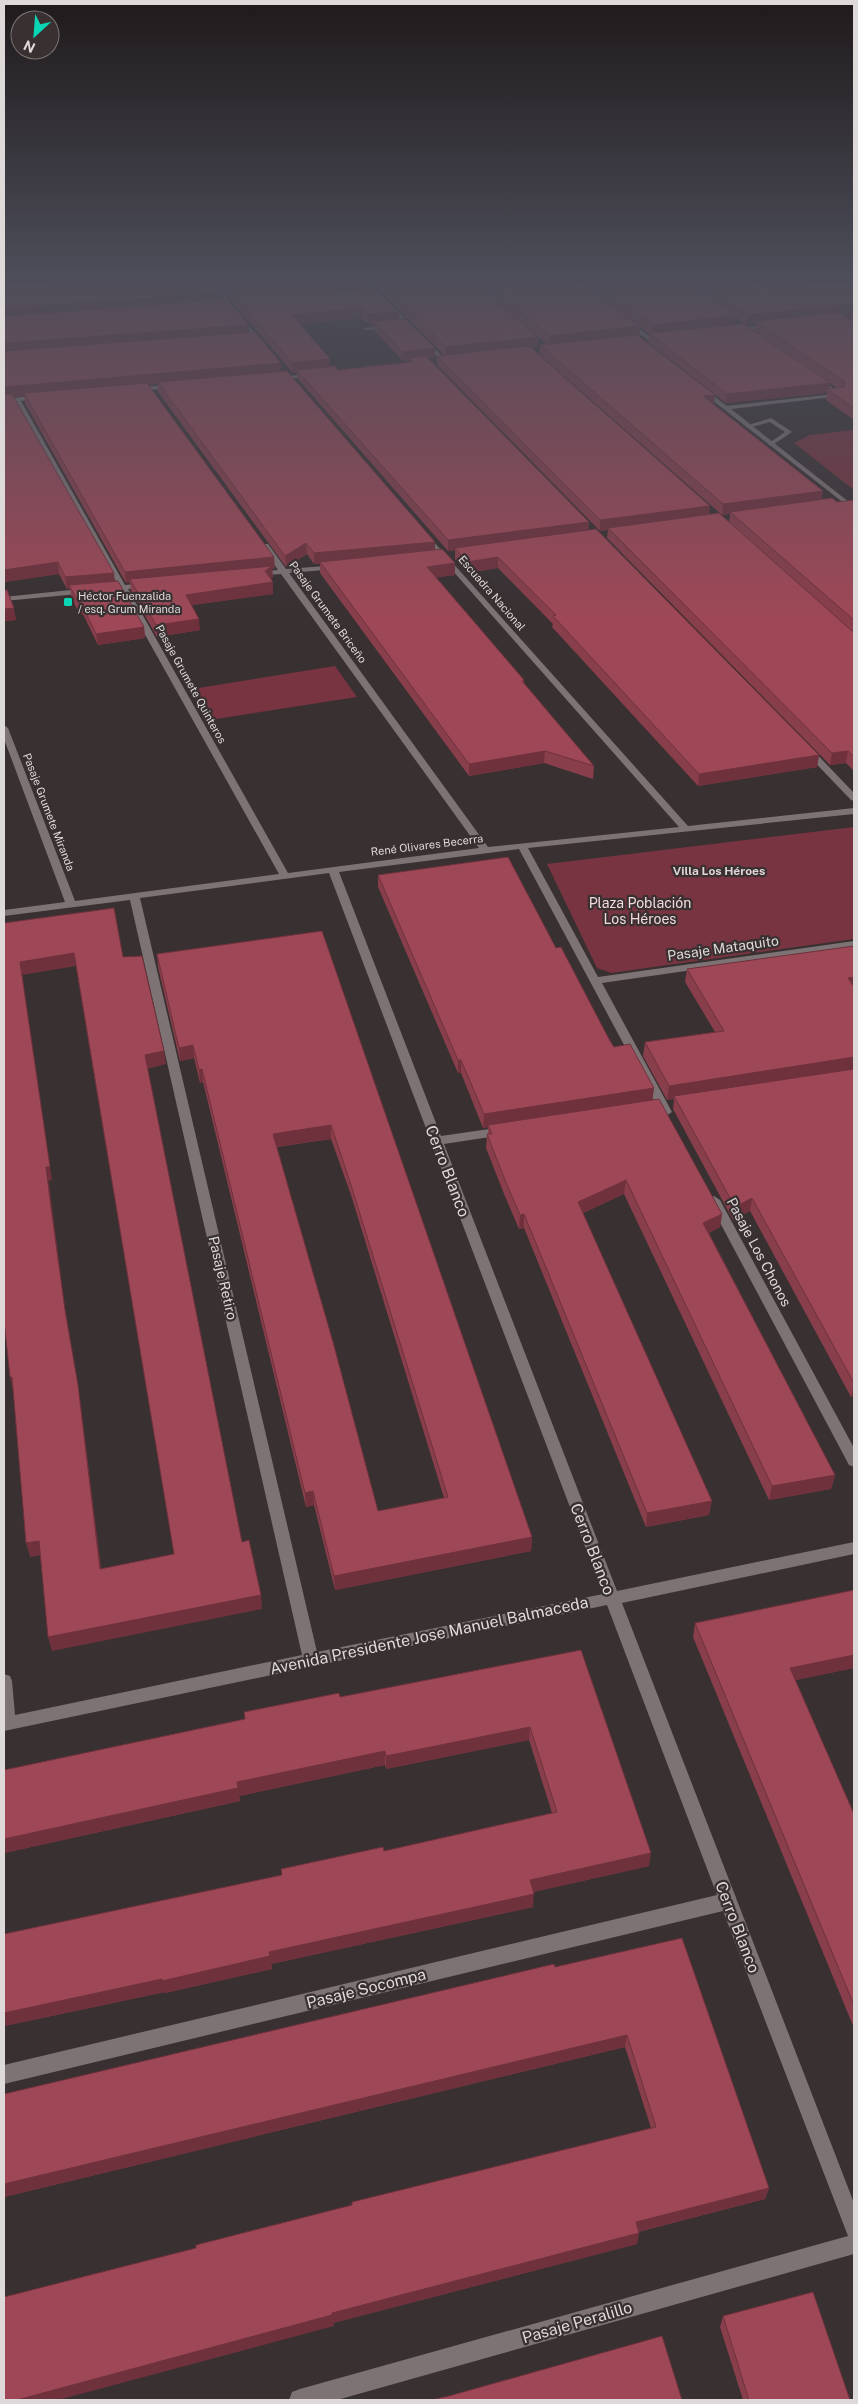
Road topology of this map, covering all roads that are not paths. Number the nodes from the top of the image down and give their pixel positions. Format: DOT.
graph roads {
  1 [pos="152,391"];
  2 [pos="703,391"];
  3 [pos="835,391"];
  4 [pos="155,395"];
  5 [pos="46,397"];
  6 [pos="17,400"];
  7 [pos="4,401"];
  8 [pos="725,408"];
  9 [pos="748,426"];
  10 [pos="771,444"];
  11 [pos="854,501"];
  12 [pos="845,502"];
  13 [pos="835,503"];
  14 [pos="854,509"];
  15 [pos="422,530"];
  16 [pos="258,536"];
  17 [pos="454,555"];
  18 [pos="445,556"];
  19 [pos="430,557"];
  20 [pos="342,566"];
  21 [pos="284,572"];
  22 [pos="244,576"];
  23 [pos="156,584"];
  24 [pos="122,587"];
  25 [pos="4,599"];
  26 [pos="4,728"];
  27 [pos="797,739"];
  28 [pos="854,798"];
  29 [pos="854,811"];
  30 [pos="685,828"];
  31 [pos="522,846"];
  32 [pos="485,850"];
  33 [pos="333,870"];
  34 [pos="285,876"];
  35 [pos="134,896"];
  36 [pos="71,904"];
  37 [pos="4,913"];
  38 [pos="854,944"];
  39 [pos="595,981"];
  40 [pos="679,1104"];
  41 [pos="658,1107"];
  42 [pos="672,1123"];
  43 [pos="515,1129"];
  44 [pos="436,1141"];
  45 [pos="710,1193"];
  46 [pos="854,1462"];
  47 [pos="854,1548"];
  48 [pos="611,1597"];
  49 [pos="311,1660"];
  50 [pos="4,1681"];
  51 [pos="6,1724"];
  52 [pos="728,1900"];
  53 [pos="4,2075"];
  54 [pos="854,2228"];
  55 [pos="854,2244"];
  56 [pos="300,2400"];
  1 -- 4 [label="street"];
  2 -- 8 [label="street"];
  3 -- 8 [label="street"];
  5 -- 6 [label="street"];
  6 -- 7 [label="street"];
  6 -- 24 [label="street, Pasaje Grumete Quinteros"];
  8 -- 9 [label="street"];
  9 -- 10 [label="street"];
  9 -- 10 [label="street"];
  10 -- 12 [label="street"];
  11 -- 12 [label="street"];
  12 -- 13 [label="street"];
  12 -- 14 [label="street"];
  15 -- 18 [label="street, Escuadra Nacional"];
  16 -- 21 [label="street, Pasaje Grumete Briceño"];
  17 -- 18 [label="street"];
  18 -- 19 [label="street"];
  18 -- 30 [label="street, Escuadra Nacional"];
  20 -- 21 [label="street"];
  21 -- 22 [label="street"];
  21 -- 32 [label="street, Pasaje Grumete Briceño"];
  23 -- 24 [label="street"];
  24 -- 25 [label="street"];
  24 -- 34 [label="street, Pasaje Grumete Quinteros"];
  26 -- 36 [label="street, Pasaje Grumete Miranda"];
  27 -- 28 [label="street"];
  29 -- 30 [label="street, René Olivares Becerra"];
  30 -- 31 [label="street, René Olivares Becerra"];
  31 -- 32 [label="street, René Olivares Becerra"];
  31 -- 39 [label="street"];
  32 -- 33 [label="street, René Olivares Becerra"];
  33 -- 34 [label="street, René Olivares Becerra"];
  33 -- 44 [label="street, Cerro Blanco"];
  34 -- 35 [label="street, René Olivares Becerra"];
  35 -- 36 [label="street, René Olivares Becerra"];
  35 -- 49 [label="street, Pasaje Retiro"];
  36 -- 37 [label="street, René Olivares Becerra"];
  38 -- 39 [label="street, Pasaje Mataquito"];
  39 -- 41 [label="street"];
  40 -- 41 [label="street"];
  41 -- 42 [label="street"];
  43 -- 44 [label="street"];
  44 -- 48 [label="street, Cerro Blanco"];
  45 -- 46 [label="street, Pasaje Los Chonos"];
  47 -- 48 [label="street, Avenida Presidente Jose Manuel Balmaceda"];
  48 -- 49 [label="street, Avenida Presidente Jose Manuel Balmaceda"];
  48 -- 52 [label="street, Cerro Blanco"];
  49 -- 51 [label="street, Avenida Presidente Jose Manuel Balmaceda"];
  50 -- 51 [label="street"];
  52 -- 53 [label="street, Pasaje Socompa"];
  52 -- 54 [label="street, Cerro Blanco"];
  55 -- 56 [label="street, Pasaje Peralillo"];
}
